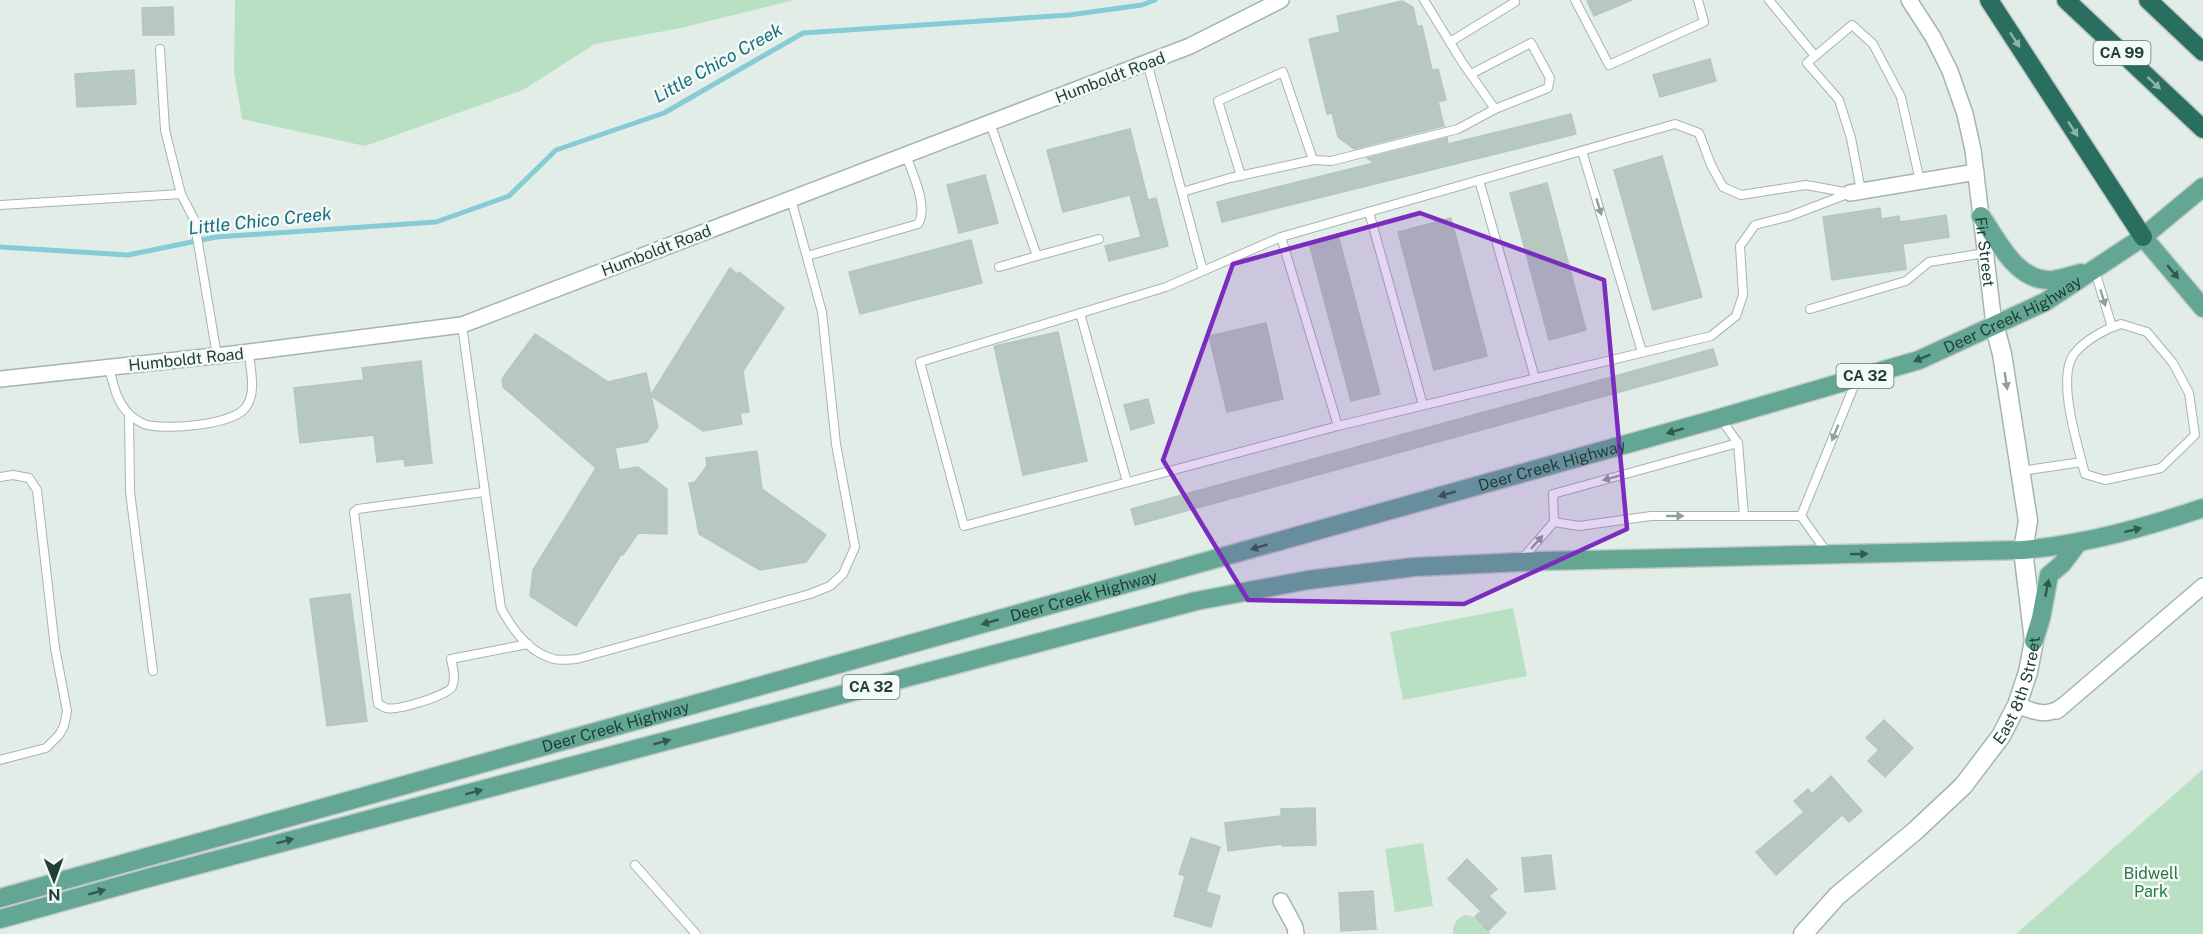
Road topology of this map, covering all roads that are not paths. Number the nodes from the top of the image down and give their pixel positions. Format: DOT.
graph roads {
  1 [pos="1281,0"];
  2 [pos="1424,0"];
  3 [pos="1514,0"];
  4 [pos="1575,0"];
  5 [pos="1698,0"];
  6 [pos="1768,0"];
  7 [pos="1909,0"];
  8 [pos="1989,0"];
  9 [pos="2066,0"];
  10 [pos="2148,0"];
  11 [pos="1450,42"];
  12 [pos="160,49"];
  13 [pos="2203,52"];
  14 [pos="1815,56"];
  15 [pos="1147,62"];
  16 [pos="1471,74"];
  17 [pos="1495,109"];
  18 [pos="990,123"];
  19 [pos="2203,129"];
  20 [pos="1582,150"];
  21 [pos="906,154"];
  22 [pos="1313,160"];
  23 [pos="1976,172"];
  24 [pos="1241,176"];
  25 [pos="1479,180"];
  26 [pos="1920,181"];
  27 [pos="2203,187"];
  28 [pos="1182,192"];
  29 [pos="1855,192"];
  30 [pos="181,194"];
  31 [pos="791,199"];
  32 [pos="0,205"];
  33 [pos="1370,212"];
  34 [pos="1981,216"];
  35 [pos="1281,237"];
  36 [pos="2143,237"];
  37 [pos="1099,239"];
  38 [pos="1985,253"];
  39 [pos="807,256"];
  40 [pos="1037,256"];
  41 [pos="999,267"];
  42 [pos="2094,269"];
  43 [pos="1203,271"];
  44 [pos="2203,308"];
  45 [pos="1810,309"];
  46 [pos="1080,313"];
  47 [pos="1994,324"];
  48 [pos="462,325"];
  49 [pos="2112,327"];
  50 [pos="249,352"];
  51 [pos="1642,352"];
  52 [pos="217,356"];
  53 [pos="109,367"];
  54 [pos="1535,378"];
  55 [pos="0,379"];
  56 [pos="1857,379"];
  57 [pos="1423,405"];
  58 [pos="129,414"];
  59 [pos="1720,418"];
  60 [pos="1338,426"];
  61 [pos="1738,443"];
  62 [pos="2082,462"];
  63 [pos="2020,471"];
  64 [pos="0,477"];
  65 [pos="1127,482"];
  66 [pos="484,492"];
  67 [pos="2203,508"];
  68 [pos="1744,516"];
  69 [pos="1801,516"];
  70 [pos="1554,522"];
  71 [pos="2077,544"];
  72 [pos="2023,550"];
  73 [pos="1829,555"];
  74 [pos="1519,562"];
  75 [pos="2203,586"];
  76 [pos="2034,641"];
  77 [pos="528,644"];
  78 [pos="153,671"];
  79 [pos="2017,705"];
  80 [pos="0,760"];
  81 [pos="635,865"];
  82 [pos="0,898"];
  83 [pos="1281,901"];
  84 [pos="0,919"];
  85 [pos="696,934"];
  86 [pos="1296,934"];
  87 [pos="1803,934"];
  1 -- 15 [label="street, Humboldt Road"];
  2 -- 11 [label="lane"];
  3 -- 11 [label="lane"];
  4 -- 5 [label="lane"];
  6 -- 14 [label="lane"];
  7 -- 23 [label="street, Fir Street"];
  8 -- 36 [label="highway, one-way"];
  9 -- 19 [label="highway, CA 99, one-way"];
  10 -- 13 [label="highway"];
  11 -- 16 [label="lane"];
  12 -- 30 [label="lane"];
  14 -- 26 [label="lane"];
  14 -- 29 [label="lane"];
  15 -- 18 [label="street, Humboldt Road"];
  15 -- 28 [label="lane"];
  16 -- 17 [label="lane"];
  16 -- 17 [label="lane"];
  17 -- 22 [label="lane"];
  18 -- 21 [label="street, Humboldt Road"];
  18 -- 40 [label="lane"];
  20 -- 25 [label="lane"];
  20 -- 29 [label="lane"];
  20 -- 51 [label="lane, one-way"];
  21 -- 31 [label="street, Humboldt Road"];
  21 -- 39 [label="lane"];
  22 -- 24 [label="lane"];
  22 -- 24 [label="lane"];
  23 -- 26 [label="street"];
  23 -- 34 [label="street, Fir Street"];
  24 -- 28 [label="lane"];
  25 -- 33 [label="lane"];
  25 -- 54 [label="lane"];
  26 -- 29 [label="street"];
  27 -- 36 [label="main road, CA 32"];
  28 -- 43 [label="lane"];
  29 -- 51 [label="lane"];
  30 -- 32 [label="lane"];
  30 -- 52 [label="lane"];
  31 -- 39 [label="lane"];
  31 -- 48 [label="street, Humboldt Road"];
  33 -- 35 [label="lane"];
  33 -- 57 [label="lane"];
  34 -- 38 [label="street, Fir Street"];
  34 -- 42 [label="main road"];
  35 -- 43 [label="lane"];
  35 -- 60 [label="lane"];
  36 -- 42 [label="main road, Deer Creek Highway / CA 32"];
  36 -- 44 [label="main road, one-way"];
  37 -- 40 [label="lane"];
  38 -- 45 [label="lane"];
  38 -- 47 [label="street, Fir Street"];
  39 -- 77 [label="lane"];
  40 -- 41 [label="lane"];
  42 -- 47 [label="main road, Deer Creek Highway / CA 32"];
  42 -- 49 [label="lane, one-way"];
  43 -- 46 [label="lane"];
  46 -- 65 [label="lane"];
  46 -- 65 [label="lane"];
  47 -- 56 [label="main road, Deer Creek Highway / CA 32, one-way"];
  47 -- 63 [label="street, Fir Street, one-way"];
  48 -- 50 [label="street, Humboldt Road"];
  48 -- 66 [label="lane"];
  49 -- 62 [label="lane"];
  49 -- 62 [label="lane"];
  50 -- 52 [label="street, Humboldt Road"];
  50 -- 58 [label="lane"];
  51 -- 54 [label="lane"];
  52 -- 53 [label="street, Humboldt Road"];
  53 -- 55 [label="street, Humboldt Road"];
  53 -- 58 [label="lane"];
  54 -- 57 [label="lane"];
  56 -- 59 [label="main road, Deer Creek Highway / CA 32"];
  56 -- 69 [label="lane, one-way"];
  57 -- 60 [label="lane"];
  58 -- 78 [label="lane"];
  59 -- 61 [label="lane"];
  59 -- 82 [label="main road, Deer Creek Highway / CA 32, one-way"];
  60 -- 65 [label="lane"];
  61 -- 68 [label="lane"];
  61 -- 70 [label="lane, one-way"];
  62 -- 63 [label="lane"];
  63 -- 72 [label="street, Fir Street"];
  64 -- 80 [label="lane"];
  66 -- 77 [label="lane"];
  66 -- 77 [label="lane"];
  71 -- 67 [label="main road, CA 32, one-way"];
  68 -- 69 [label="lane"];
  70 -- 68 [label="lane, one-way"];
  69 -- 73 [label="lane"];
  74 -- 70 [label="lane, one-way"];
  71 -- 72 [label="main road, CA 32"];
  76 -- 71 [label="main road, one-way"];
  73 -- 72 [label="main road, Deer Creek Highway / CA 32, one-way"];
  72 -- 76 [label="street, East 8th Street"];
  73 -- 74 [label="main road, Deer Creek Highway / CA 32"];
  84 -- 74 [label="main road, Deer Creek Highway / CA 32, one-way"];
  75 -- 79 [label="street"];
  76 -- 79 [label="street, East 8th Street"];
  79 -- 87 [label="street, East 8th Street"];
  81 -- 85 [label="lane"];
  83 -- 86 [label="street"];
}
